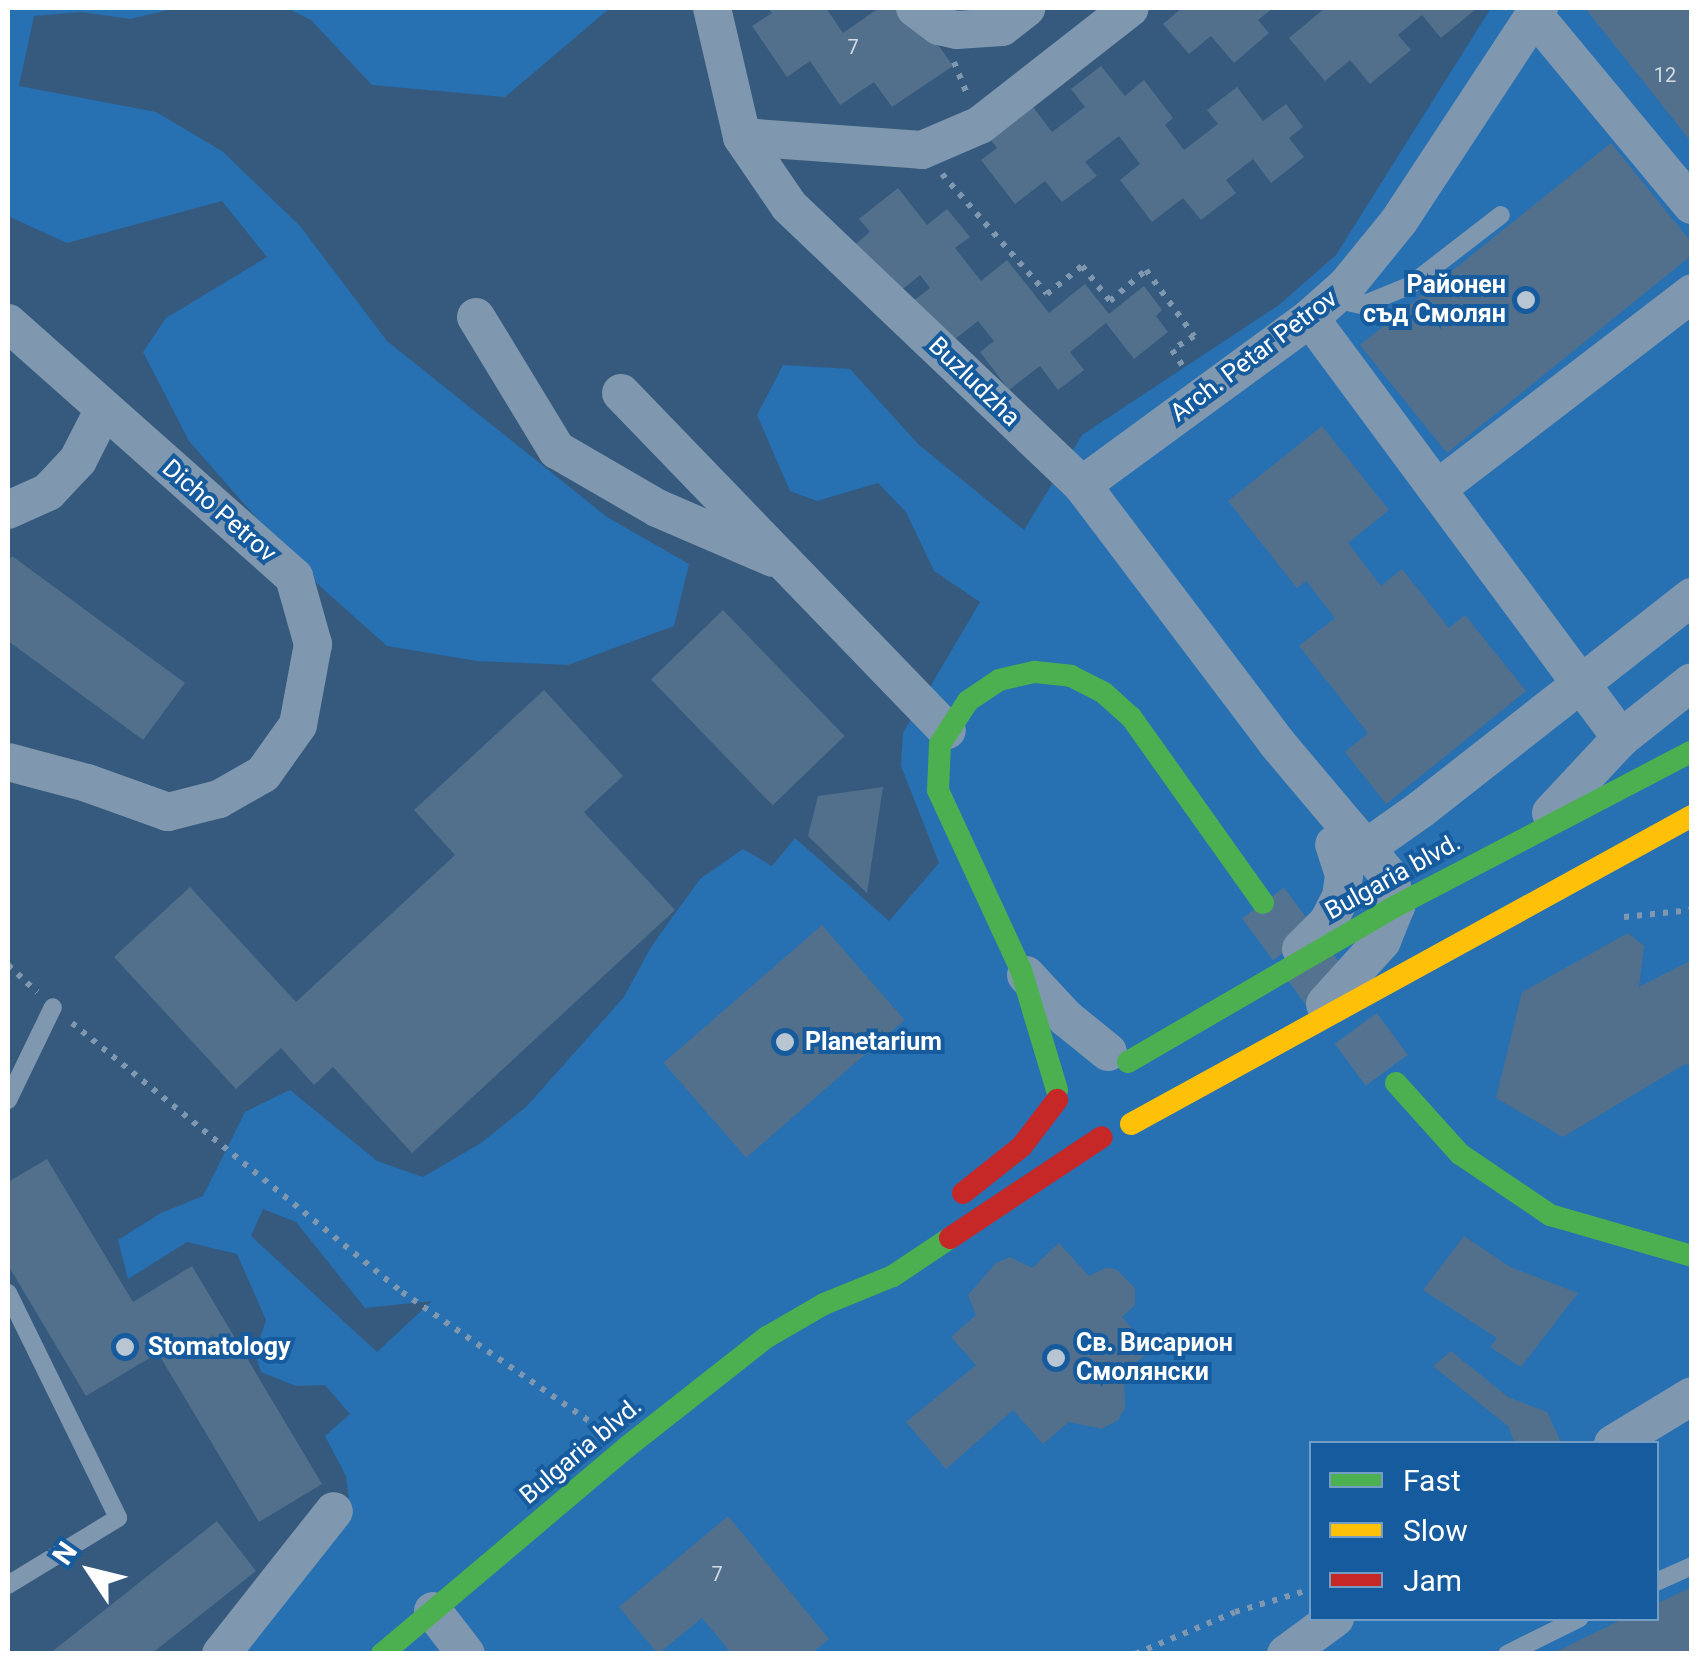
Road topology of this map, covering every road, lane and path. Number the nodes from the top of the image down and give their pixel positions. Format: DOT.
graph roads {
  1 [pos="712,8"];
  2 [pos="1026,8"];
  3 [pos="1130,8"];
  4 [pos="1537,11"];
  5 [pos="927,17"];
  6 [pos="980,126"];
  7 [pos="742,137"];
  8 [pos="922,150"];
  9 [pos="1692,204"];
  10 [pos="1500,215"];
  11 [pos="1692,293"];
  12 [pos="1321,308"];
  13 [pos="476,317"];
  14 [pos="8,322"];
  15 [pos="622,393"];
  16 [pos="1204,394"];
  17 [pos="104,410"];
  18 [pos="1082,484"];
  19 [pos="1436,489"];
  20 [pos="8,510"];
  21 [pos="788,565"];
  22 [pos="1692,597"];
  23 [pos="1692,682"];
  24 [pos="1582,684"];
  25 [pos="947,730"];
  26 [pos="1621,738"];
  27 [pos="1692,751"];
  28 [pos="8,762"];
  29 [pos="1692,816"];
  30 [pos="1533,833"];
  31 [pos="1354,856"];
  32 [pos="1262,902"];
  33 [pos="1396,906"];
  34 [pos="1692,910"];
  35 [pos="1624,917"];
  36 [pos="8,964"];
  37 [pos="1021,970"];
  38 [pos="1278,972"];
  39 [pos="53,1006"];
  40 [pos="1302,1028"];
  41 [pos="1129,1070"];
  42 [pos="1396,1083"];
  43 [pos="1057,1095"];
  44 [pos="8,1100"];
  45 [pos="1131,1124"];
  46 [pos="1102,1137"];
  47 [pos="942,1209"];
  48 [pos="879,1255"];
  49 [pos="1692,1256"];
  50 [pos="8,1292"];
  51 [pos="824,1304"];
  52 [pos="1692,1396"];
  53 [pos="1618,1441"];
  54 [pos="627,1447"];
  55 [pos="334,1511"];
  56 [pos="1692,1566"];
  57 [pos="1659,1581"];
  58 [pos="8,1585"];
  59 [pos="1309,1590"];
  60 [pos="433,1610"];
  61 [pos="1331,1621"];
  62 [pos="1574,1621"];
  63 [pos="221,1654"];
  64 [pos="382,1654"];
  65 [pos="466,1654"];
  66 [pos="1135,1654"];
  67 [pos="1286,1654"];
  68 [pos="1507,1654"];
  1 -- 7 [label="street, Buzludzha"];
  2 -- 5 [label="street"];
  3 -- 6 [label="street"];
  4 -- 9 [label="street"];
  4 -- 12 [label="street, Arch. Petar Petrov"];
  5 -- 6 [label="path"];
  6 -- 8 [label="street"];
  7 -- 8 [label="street"];
  7 -- 18 [label="street, Buzludzha"];
  8 -- 16 [label="path"];
  10 -- 12 [label="lane"];
  11 -- 19 [label="street"];
  12 -- 16 [label="street, Arch. Petar Petrov"];
  12 -- 19 [label="street"];
  13 -- 21 [label="street"];
  14 -- 17 [label="street, Dicho Petrov"];
  15 -- 21 [label="street"];
  16 -- 18 [label="street, Arch. Petar Petrov"];
  17 -- 20 [label="street"];
  17 -- 28 [label="street, Dicho Petrov"];
  18 -- 31 [label="street, Buzludzha"];
  19 -- 24 [label="street"];
  21 -- 25 [label="street"];
  22 -- 24 [label="street"];
  23 -- 26 [label="street"];
  24 -- 26 [label="street"];
  24 -- 31 [label="street"];
  25 -- 32 [label="street"];
  25 -- 37 [label="street"];
  26 -- 30 [label="street"];
  27 -- 30 [label="street, Bulgaria blvd."];
  29 -- 40 [label="street"];
  30 -- 33 [label="street, Bulgaria blvd."];
  31 -- 33 [label="street, Buzludzha"];
  31 -- 38 [label="street"];
  33 -- 38 [label="street, Bulgaria blvd."];
  33 -- 40 [label="street"];
  34 -- 35 [label="path"];
  36 -- 39 [label="path"];
  37 -- 41 [label="street"];
  37 -- 43 [label="street"];
  38 -- 41 [label="street, Bulgaria blvd."];
  39 -- 44 [label="lane"];
  39 -- 54 [label="path"];
  40 -- 45 [label="street"];
  41 -- 43 [label="street"];
  41 -- 45 [label="street"];
  42 -- 49 [label="street"];
  43 -- 46 [label="street"];
  43 -- 47 [label="street"];
  45 -- 46 [label="street"];
  46 -- 51 [label="street, Bulgaria blvd."];
  48 -- 51 [label="street, Bulgaria blvd."];
  50 -- 58 [label="lane"];
  51 -- 54 [label="street, Bulgaria blvd."];
  52 -- 53 [label="street"];
  54 -- 60 [label="street, Bulgaria blvd."];
  55 -- 63 [label="street"];
  56 -- 57 [label="lane"];
  59 -- 66 [label="path"];
  60 -- 64 [label="street, Bulgaria blvd."];
  60 -- 65 [label="street"];
  61 -- 67 [label="street"];
  62 -- 68 [label="lane"];
}
